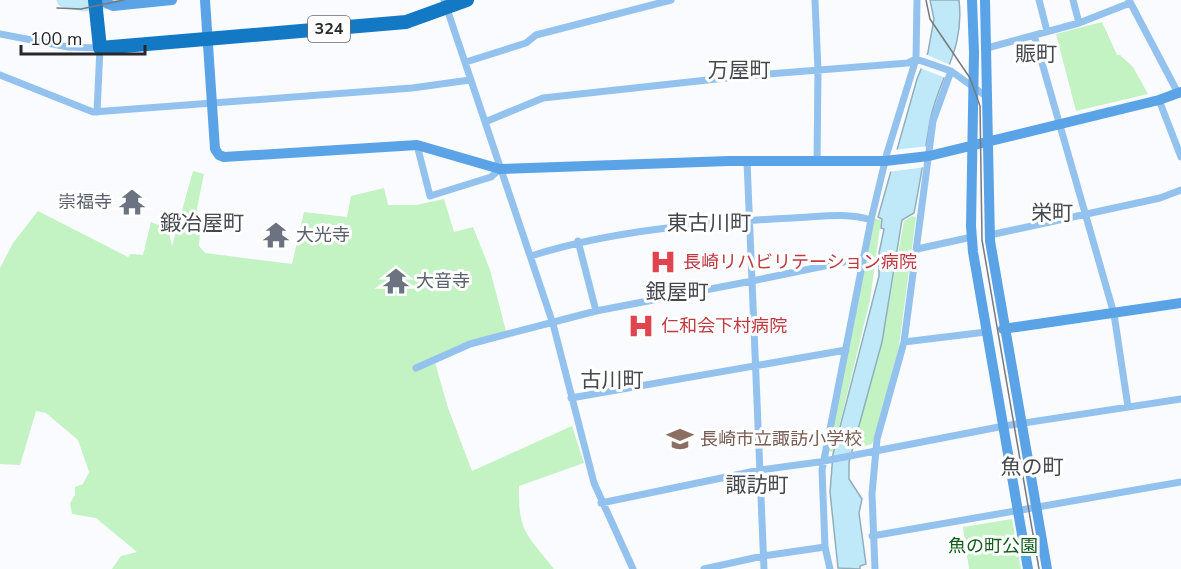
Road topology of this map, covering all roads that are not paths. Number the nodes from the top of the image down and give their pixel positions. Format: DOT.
graph roads {
  1 [pos="97,0"];
  2 [pos="172,0"];
  3 [pos="205,0"];
  4 [pos="467,0"];
  5 [pos="671,0"];
  6 [pos="815,0"];
  7 [pos="917,0"];
  8 [pos="972,0"];
  9 [pos="985,0"];
  10 [pos="1039,0"];
  11 [pos="1072,0"];
  12 [pos="1130,2"];
  13 [pos="445,4"];
  14 [pos="1079,23"];
  15 [pos="1047,31"];
  16 [pos="0,34"];
  17 [pos="1034,35"];
  18 [pos="210,40"];
  19 [pos="99,48"];
  20 [pos="987,48"];
  21 [pos="916,59"];
  22 [pos="466,62"];
  23 [pos="818,71"];
  24 [pos="951,71"];
  25 [pos="0,75"];
  26 [pos="470,80"];
  27 [pos="972,87"];
  28 [pos="1179,92"];
  29 [pos="989,98"];
  30 [pos="1159,100"];
  31 [pos="213,101"];
  32 [pos="97,112"];
  33 [pos="485,122"];
  34 [pos="1059,124"];
  35 [pos="988,141"];
  36 [pos="417,145"];
  37 [pos="972,146"];
  38 [pos="929,156"];
  39 [pos="1181,157"];
  40 [pos="747,161"];
  41 [pos="885,161"];
  42 [pos="817,162"];
  43 [pos="500,169"];
  44 [pos="1181,190"];
  45 [pos="1084,213"];
  46 [pos="750,220"];
  47 [pos="871,220"];
  48 [pos="990,235"];
  49 [pos="972,237"];
  50 [pos="578,241"];
  51 [pos="917,249"];
  52 [pos="531,255"];
  53 [pos="863,258"];
  54 [pos="752,281"];
  55 [pos="1181,303"];
  56 [pos="596,311"];
  57 [pos="1114,314"];
  58 [pos="553,324"];
  59 [pos="997,330"];
  60 [pos="904,342"];
  61 [pos="846,350"];
  62 [pos="756,364"];
  63 [pos="416,368"];
  64 [pos="571,398"];
  65 [pos="1181,399"];
  66 [pos="1128,407"];
  67 [pos="1021,424"];
  68 [pos="1005,426"];
  69 [pos="876,449"];
  70 [pos="828,459"];
  71 [pos="760,470"];
  72 [pos="1181,482"];
  73 [pos="601,503"];
  74 [pos="1035,507"];
  75 [pos="1018,511"];
  76 [pos="872,536"];
  77 [pos="825,547"];
  78 [pos="764,556"];
  79 [pos="633,569"];
  80 [pos="704,569"];
  81 [pos="764,569"];
  82 [pos="830,569"];
  83 [pos="875,569"];
  84 [pos="1028,569"];
  85 [pos="1047,569"];
  1 -- 2 [label="street"];
  1 -- 19 [label="highway"];
  3 -- 18 [label="street"];
  4 -- 13 [label="highway, 324"];
  5 -- 22 [label="street"];
  6 -- 23 [label="street"];
  7 -- 21 [label="street"];
  8 -- 27 [label="street"];
  9 -- 20 [label="street"];
  10 -- 15 [label="street"];
  11 -- 14 [label="street"];
  12 -- 14 [label="street"];
  12 -- 28 [label="street"];
  13 -- 18 [label="highway, 324"];
  13 -- 22 [label="street"];
  14 -- 15 [label="street"];
  15 -- 17 [label="street"];
  16 -- 19 [label="street"];
  17 -- 20 [label="street"];
  17 -- 34 [label="street"];
  18 -- 19 [label="highway, 324"];
  18 -- 31 [label="street"];
  19 -- 32 [label="street"];
  20 -- 29 [label="street"];
  21 -- 23 [label="street"];
  21 -- 24 [label="street"];
  21 -- 41 [label="street"];
  22 -- 26 [label="street"];
  23 -- 33 [label="street"];
  23 -- 42 [label="street"];
  24 -- 27 [label="street"];
  24 -- 38 [label="street"];
  25 -- 32 [label="street"];
  26 -- 31 [label="street"];
  26 -- 33 [label="street"];
  27 -- 29 [label="street"];
  27 -- 37 [label="street"];
  28 -- 30 [label="street"];
  29 -- 35 [label="street"];
  30 -- 34 [label="street"];
  30 -- 39 [label="street"];
  31 -- 32 [label="street"];
  31 -- 36 [label="street"];
  33 -- 43 [label="street"];
  34 -- 35 [label="street"];
  34 -- 45 [label="street"];
  35 -- 37 [label="street"];
  35 -- 48 [label="street"];
  36 -- 43 [label="street"];
  36 -- 43 [label="street"];
  37 -- 38 [label="street"];
  37 -- 49 [label="street"];
  38 -- 41 [label="street"];
  38 -- 51 [label="street"];
  40 -- 42 [label="street"];
  40 -- 43 [label="street"];
  40 -- 46 [label="street"];
  41 -- 42 [label="street"];
  41 -- 47 [label="street"];
  43 -- 52 [label="street"];
  44 -- 45 [label="street"];
  45 -- 48 [label="street"];
  45 -- 57 [label="street"];
  46 -- 47 [label="street"];
  46 -- 50 [label="street"];
  46 -- 54 [label="street"];
  47 -- 53 [label="street"];
  48 -- 59 [label="street"];
  49 -- 51 [label="street"];
  49 -- 59 [label="street"];
  50 -- 52 [label="street"];
  50 -- 56 [label="street"];
  51 -- 60 [label="street"];
  52 -- 58 [label="street"];
  53 -- 54 [label="street"];
  53 -- 61 [label="street"];
  54 -- 56 [label="street"];
  54 -- 62 [label="street"];
  55 -- 57 [label="street"];
  56 -- 58 [label="street"];
  57 -- 59 [label="street"];
  57 -- 66 [label="street"];
  58 -- 63 [label="street"];
  58 -- 64 [label="street"];
  59 -- 60 [label="street"];
  59 -- 67 [label="street"];
  59 -- 68 [label="street"];
  60 -- 69 [label="street"];
  61 -- 62 [label="street"];
  61 -- 70 [label="street"];
  62 -- 64 [label="street"];
  62 -- 71 [label="street"];
  64 -- 73 [label="street"];
  65 -- 66 [label="street"];
  66 -- 67 [label="street"];
  67 -- 68 [label="street"];
  67 -- 74 [label="street"];
  68 -- 69 [label="street"];
  68 -- 75 [label="street"];
  69 -- 70 [label="street"];
  69 -- 76 [label="street"];
  70 -- 71 [label="street"];
  70 -- 77 [label="street"];
  71 -- 73 [label="street"];
  71 -- 78 [label="street"];
  72 -- 74 [label="street"];
  73 -- 79 [label="street"];
  74 -- 75 [label="street"];
  74 -- 85 [label="street"];
  75 -- 76 [label="street"];
  75 -- 84 [label="street"];
  76 -- 83 [label="street"];
  77 -- 78 [label="street"];
  77 -- 82 [label="street"];
  78 -- 80 [label="street"];
  78 -- 81 [label="street"];
}
